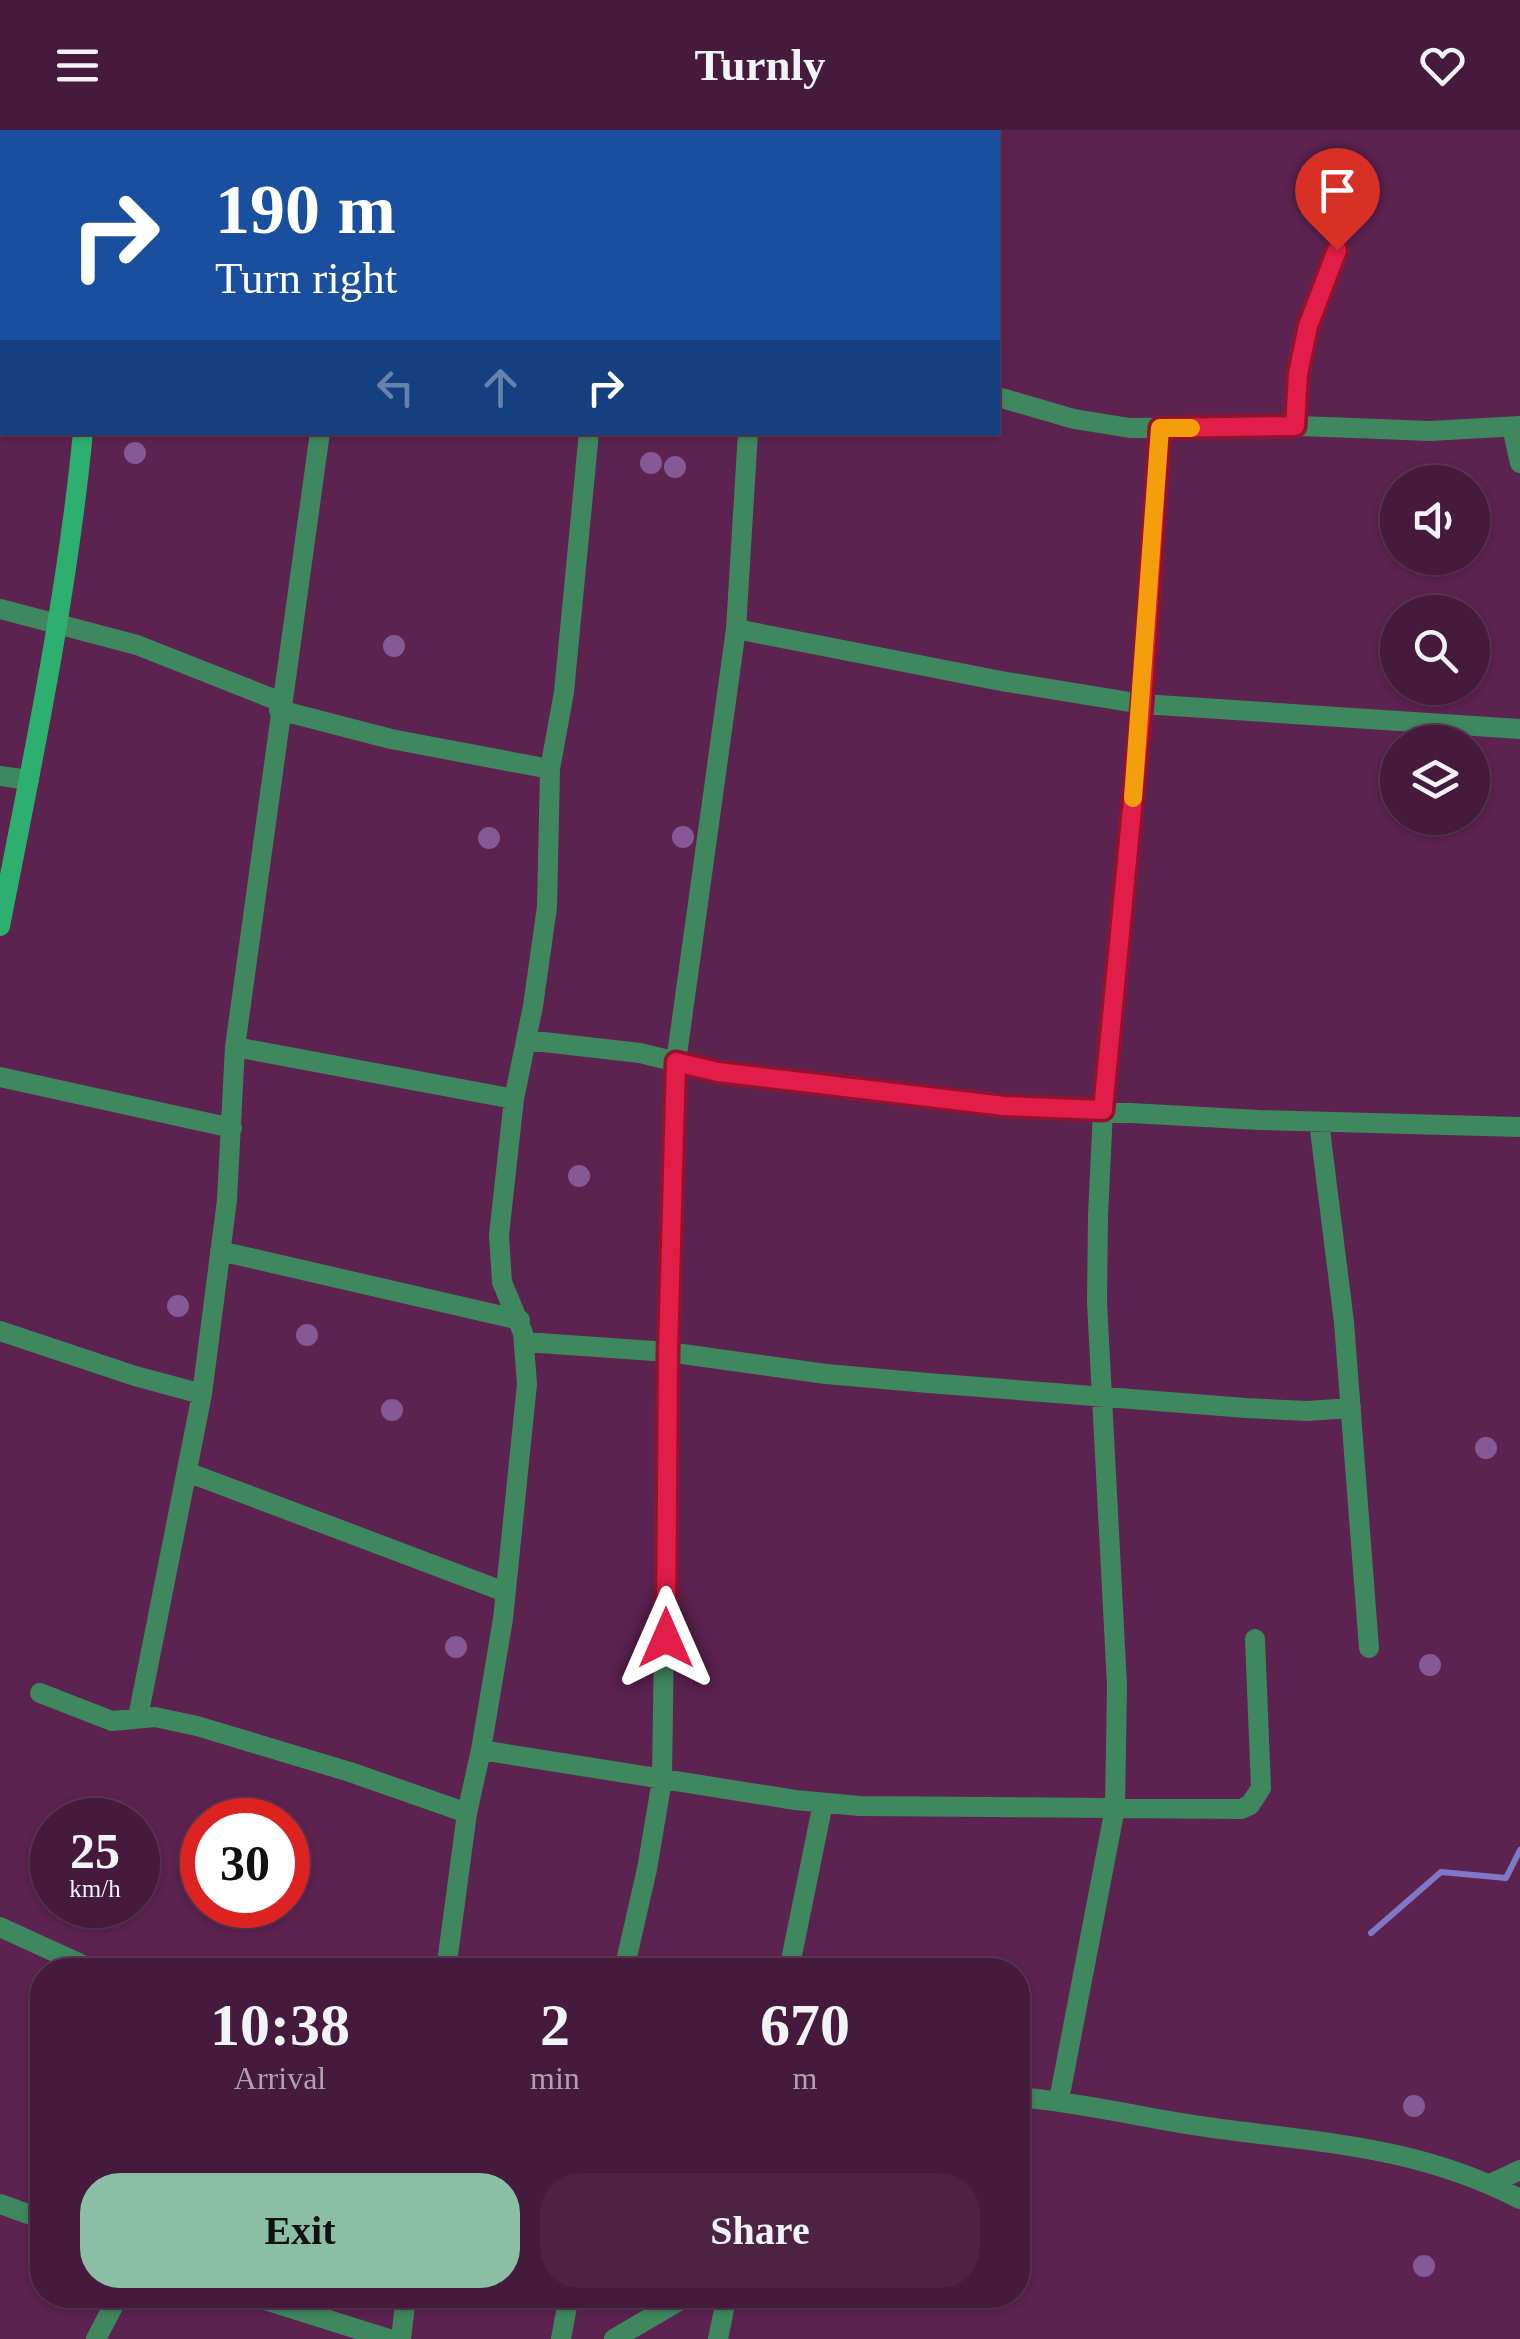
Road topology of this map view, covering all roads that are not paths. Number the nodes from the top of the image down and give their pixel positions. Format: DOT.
graph roads {
  1 [pos="1337,250"];
  2 [pos="1000,399"];
  3 [pos="1295,426"];
  4 [pos="1516,427"];
  5 [pos="1160,428"];
  6 [pos="83,435"];
  7 [pos="320,435"];
  8 [pos="589,435"];
  9 [pos="748,435"];
  10 [pos="1520,462"];
  11 [pos="0,610"];
  12 [pos="56,626"];
  13 [pos="736,629"];
  14 [pos="1142,704"];
  15 [pos="280,706"];
  16 [pos="1520,729"];
  17 [pos="550,769"];
  18 [pos="0,776"];
  19 [pos="29,780"];
  20 [pos="0,926"];
  21 [pos="526,1040"];
  22 [pos="235,1048"];
  23 [pos="676,1062"];
  24 [pos="0,1076"];
  25 [pos="514,1099"];
  26 [pos="1103,1110"];
  27 [pos="1319,1122"];
  28 [pos="1520,1127"];
  29 [pos="232,1128"];
  30 [pos="220,1250"];
  31 [pos="520,1320"];
  32 [pos="0,1332"];
  33 [pos="525,1342"];
  34 [pos="668,1352"];
  35 [pos="202,1394"];
  36 [pos="1101,1394"];
  37 [pos="1351,1408"];
  38 [pos="187,1472"];
  39 [pos="505,1592"];
  40 [pos="1255,1639"];
  41 [pos="1368,1648"];
  42 [pos="40,1693"];
  43 [pos="138,1717"];
  44 [pos="482,1750"];
  45 [pos="662,1780"];
  46 [pos="823,1803"];
  47 [pos="1115,1808"];
  48 [pos="468,1813"];
  49 [pos="0,1927"];
  50 [pos="68,1958"];
  51 [pos="448,1958"];
  52 [pos="627,1958"];
  53 [pos="791,1958"];
  54 [pos="1030,2097"];
  55 [pos="1059,2100"];
  56 [pos="1520,2170"];
  57 [pos="1490,2184"];
  58 [pos="1520,2199"];
  59 [pos="0,2204"];
  60 [pos="30,2215"];
  61 [pos="112,2308"];
  62 [pos="292,2308"];
  63 [pos="405,2308"];
  64 [pos="567,2308"];
  65 [pos="667,2308"];
  66 [pos="724,2308"];
  67 [pos="325,2318"];
  68 [pos="96,2339"];
  69 [pos="316,2339"];
  70 [pos="389,2339"];
  71 [pos="401,2339"];
  72 [pos="561,2339"];
  73 [pos="614,2339"];
  74 [pos="718,2339"];
  1 -- 3 [label="street"];
  2 -- 5 [label="street"];
  3 -- 4 [label="street"];
  3 -- 5 [label="street"];
  4 -- 10 [label="street"];
  5 -- 14 [label="street"];
  6 -- 12 [label="street"];
  7 -- 15 [label="street"];
  8 -- 17 [label="street"];
  9 -- 13 [label="street"];
  11 -- 12 [label="street"];
  12 -- 15 [label="street"];
  12 -- 19 [label="street"];
  13 -- 14 [label="street"];
  13 -- 23 [label="street"];
  14 -- 16 [label="street"];
  14 -- 26 [label="street"];
  15 -- 17 [label="street"];
  15 -- 22 [label="street"];
  17 -- 21 [label="street"];
  18 -- 19 [label="street"];
  19 -- 20 [label="street"];
  21 -- 23 [label="street"];
  21 -- 25 [label="street"];
  22 -- 25 [label="street"];
  22 -- 29 [label="street"];
  23 -- 26 [label="street"];
  23 -- 34 [label="street"];
  24 -- 29 [label="street"];
  25 -- 31 [label="street"];
  26 -- 27 [label="street"];
  26 -- 36 [label="street"];
  27 -- 28 [label="street"];
  27 -- 37 [label="street"];
  29 -- 30 [label="street"];
  30 -- 31 [label="street"];
  30 -- 35 [label="street"];
  31 -- 33 [label="street"];
  32 -- 35 [label="street"];
  33 -- 34 [label="street"];
  33 -- 39 [label="street"];
  34 -- 36 [label="street"];
  34 -- 45 [label="street"];
  35 -- 38 [label="street"];
  36 -- 37 [label="street"];
  36 -- 47 [label="street"];
  37 -- 41 [label="street"];
  38 -- 39 [label="street"];
  38 -- 43 [label="street"];
  39 -- 44 [label="street"];
  40 -- 47 [label="street"];
  42 -- 43 [label="street"];
  43 -- 48 [label="street"];
  44 -- 45 [label="street"];
  44 -- 48 [label="street"];
  45 -- 46 [label="street"];
  45 -- 52 [label="street"];
  46 -- 47 [label="street"];
  46 -- 53 [label="street"];
  47 -- 55 [label="street"];
  48 -- 51 [label="street"];
  49 -- 50 [label="street"];
  54 -- 55 [label="street"];
  55 -- 57 [label="street"];
  56 -- 57 [label="street"];
  57 -- 58 [label="street"];
  59 -- 60 [label="street"];
  61 -- 68 [label="street"];
  62 -- 67 [label="street"];
  63 -- 71 [label="street"];
  64 -- 72 [label="street"];
  65 -- 73 [label="street"];
  66 -- 74 [label="street"];
  67 -- 69 [label="street"];
  67 -- 70 [label="street"];
}
